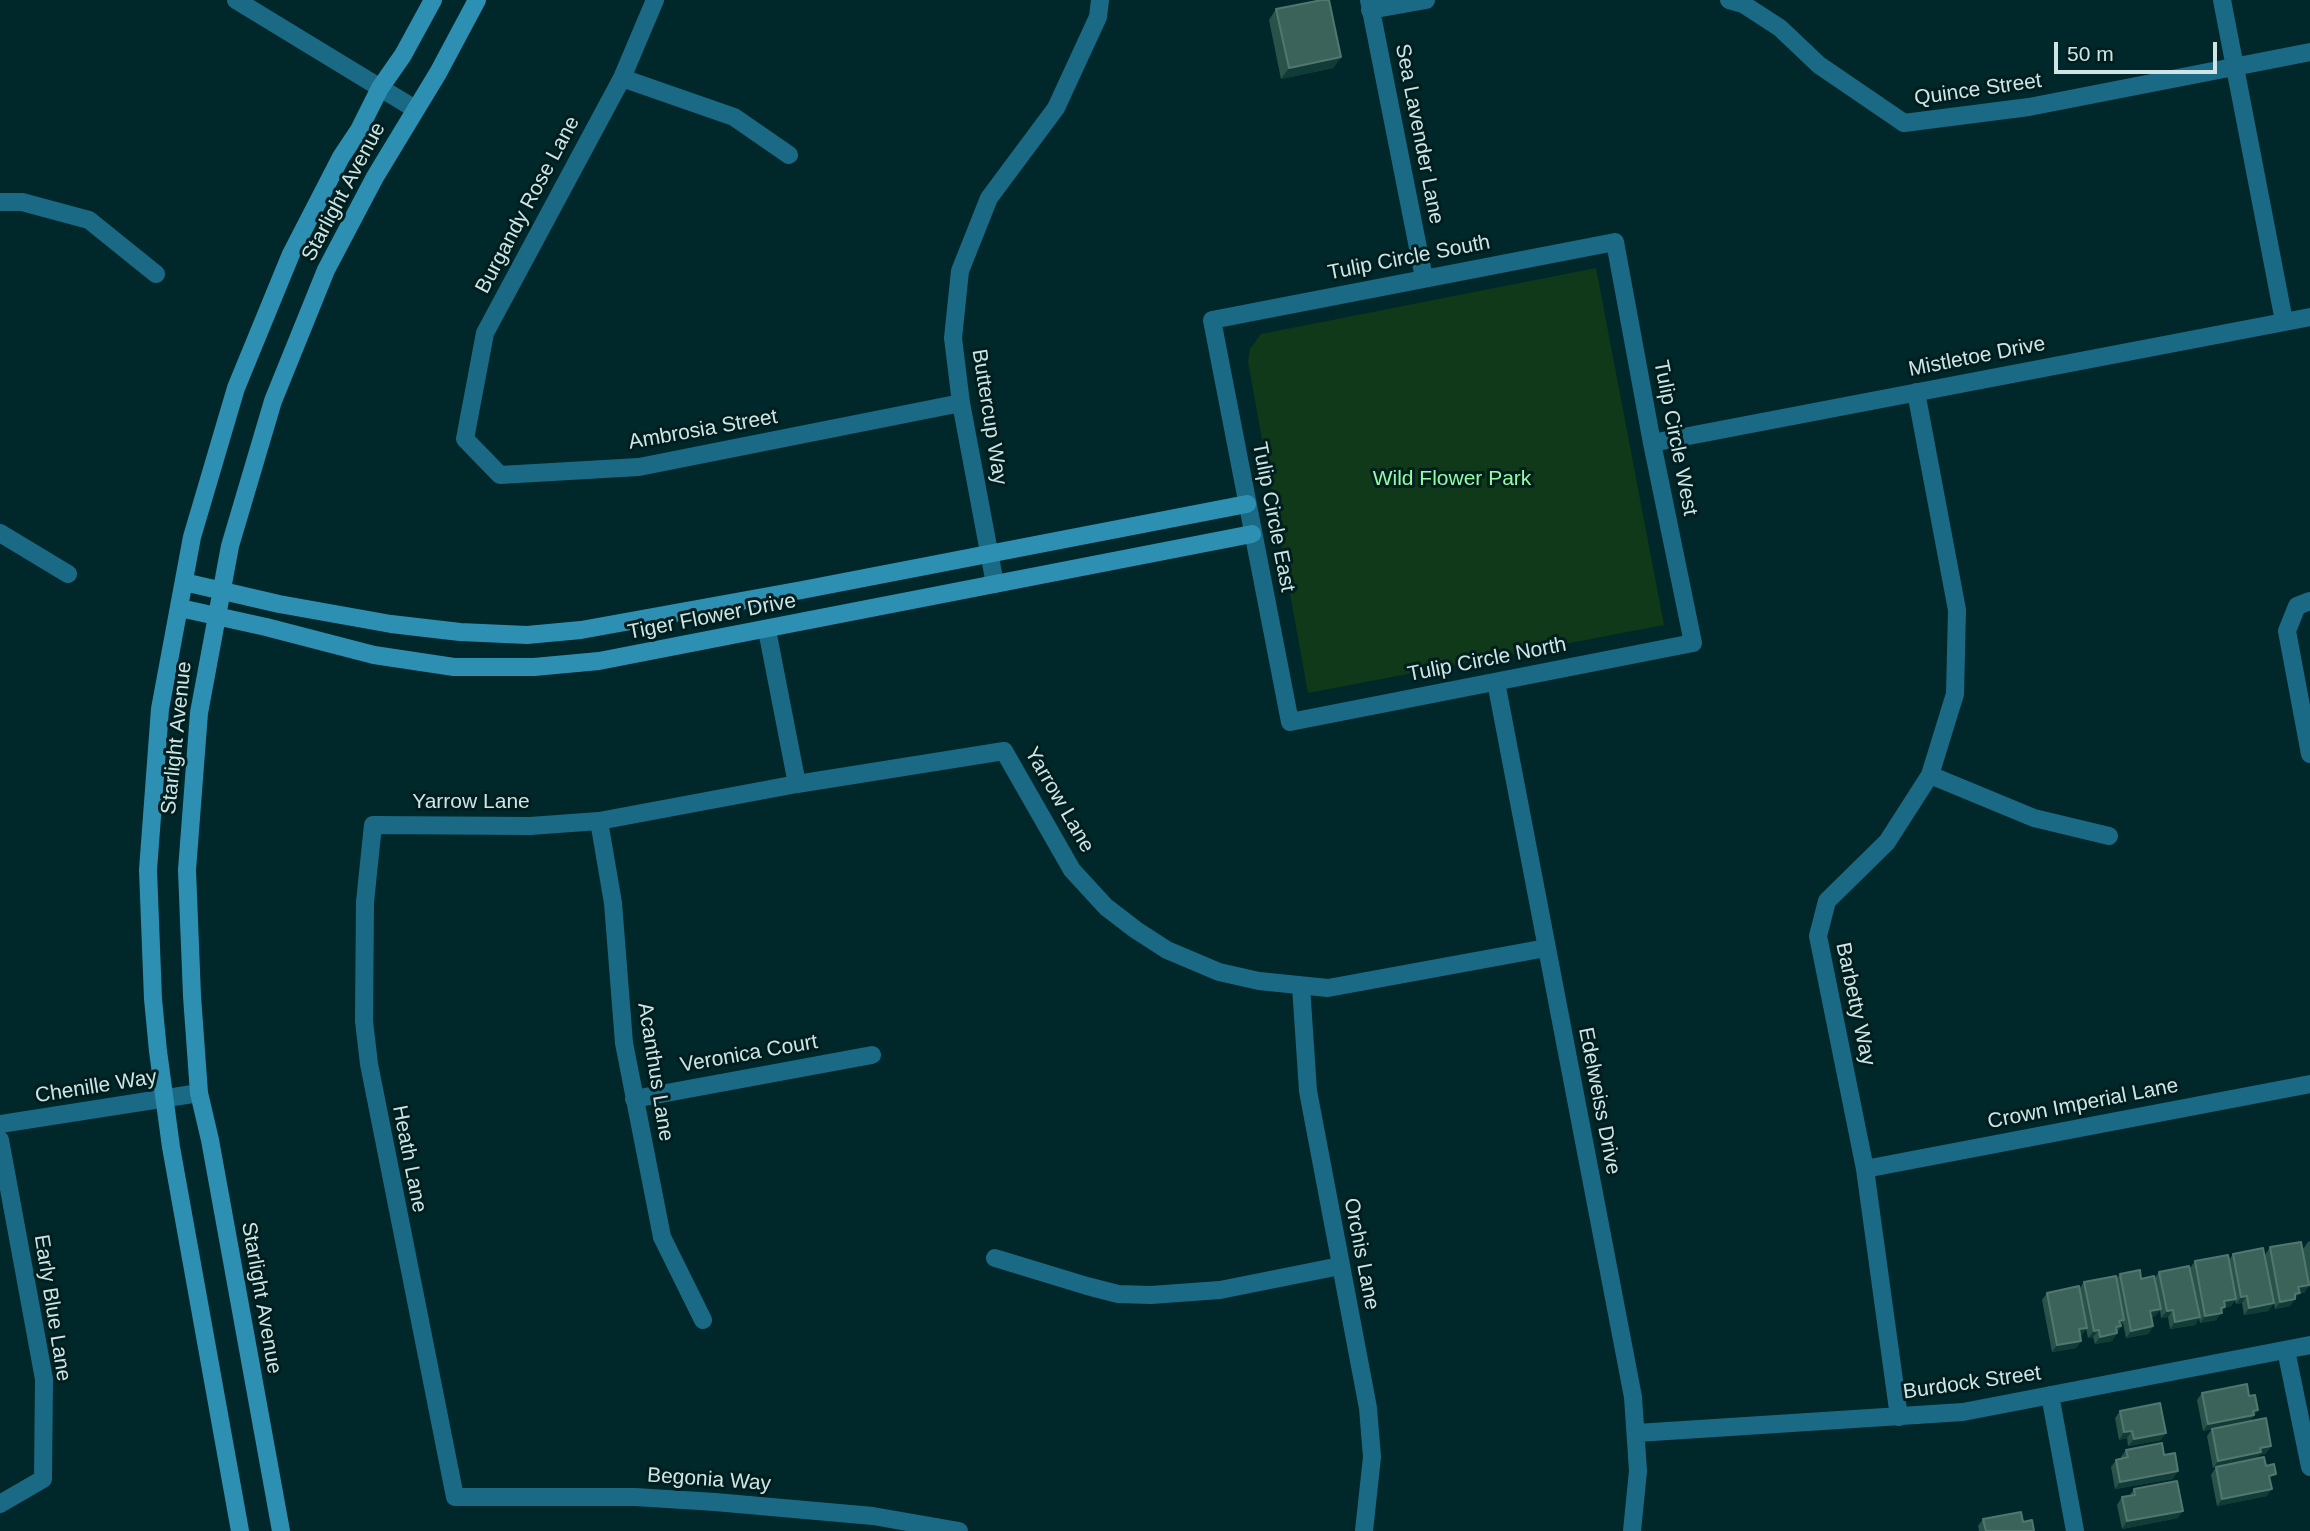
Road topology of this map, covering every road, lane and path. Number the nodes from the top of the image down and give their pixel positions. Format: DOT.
graph roads {
  1 [pos="236,0"];
  2 [pos="433,0"];
  3 [pos="477,0"];
  4 [pos="655,0"];
  5 [pos="1100,0"];
  6 [pos="1426,0"];
  7 [pos="1729,0"];
  8 [pos="2222,0"];
  9 [pos="1369,5"];
  10 [pos="2310,52"];
  11 [pos="2235,66"];
  12 [pos="622,78"];
  13 [pos="380,88"];
  14 [pos="415,109"];
  15 [pos="789,155"];
  16 [pos="0,202"];
  17 [pos="1615,242"];
  18 [pos="156,274"];
  19 [pos="1424,278"];
  20 [pos="2310,317"];
  21 [pos="1212,320"];
  22 [pos="2284,321"];
  23 [pos="1916,392"];
  24 [pos="961,403"];
  25 [pos="465,439"];
  26 [pos="1652,443"];
  27 [pos="1247,503"];
  28 [pos="0,533"];
  29 [pos="1252,534"];
  30 [pos="989,554"];
  31 [pos="68,574"];
  32 [pos="184,582"];
  33 [pos="995,584"];
  34 [pos="222,591"];
  35 [pos="2310,601"];
  36 [pos="180,608"];
  37 [pos="216,617"];
  38 [pos="767,630"];
  39 [pos="1693,643"];
  40 [pos="1496,681"];
  41 [pos="1290,722"];
  42 [pos="2310,754"];
  43 [pos="1930,775"];
  44 [pos="796,784"];
  45 [pos="599,821"];
  46 [pos="373,825"];
  47 [pos="2109,836"];
  48 [pos="1546,948"];
  49 [pos="1301,986"];
  50 [pos="872,1055"];
  51 [pos="2310,1084"];
  52 [pos="199,1093"];
  53 [pos="634,1099"];
  54 [pos="163,1100"];
  55 [pos="0,1124"];
  56 [pos="0,1140"];
  57 [pos="1866,1169"];
  58 [pos="995,1258"];
  59 [pos="1339,1266"];
  60 [pos="703,1321"];
  61 [pos="2310,1345"];
  62 [pos="2286,1350"];
  63 [pos="2050,1395"];
  64 [pos="1899,1417"];
  65 [pos="1637,1433"];
  66 [pos="2310,1467"];
  67 [pos="455,1497"];
  68 [pos="1,1504"];
  69 [pos="240,1531"];
  70 [pos="281,1531"];
  71 [pos="959,1531"];
  72 [pos="1364,1531"];
  73 [pos="1632,1531"];
  74 [pos="2076,1531"];
  1 -- 13 [label="street"];
  2 -- 13 [label="street, Starlight Avenue"];
  3 -- 14 [label="street, Starlight Avenue"];
  4 -- 12 [label="street, Burgandy Rose Lane"];
  5 -- 24 [label="street, Buttercup Way"];
  6 -- 9 [label="street"];
  7 -- 11 [label="street, Quince Street"];
  8 -- 11 [label="street"];
  9 -- 19 [label="street, Sea Lavender Lane"];
  10 -- 11 [label="street, Quince Street"];
  11 -- 22 [label="street"];
  12 -- 15 [label="street"];
  12 -- 25 [label="street, Burgandy Rose Lane"];
  13 -- 14 [label="street"];
  13 -- 32 [label="street, Starlight Avenue"];
  14 -- 34 [label="street, Starlight Avenue"];
  16 -- 18 [label="street"];
  17 -- 19 [label="street, Tulip Circle South"];
  17 -- 26 [label="street, Tulip Circle West"];
  19 -- 21 [label="street, Tulip Circle South"];
  20 -- 22 [label="street, Mistletoe Drive"];
  21 -- 27 [label="street, Tulip Circle East"];
  22 -- 23 [label="street, Mistletoe Drive"];
  23 -- 26 [label="street, Mistletoe Drive"];
  23 -- 43 [label="street, Barbetty Way"];
  24 -- 25 [label="street, Ambrosia Street"];
  24 -- 30 [label="street, Buttercup Way"];
  26 -- 39 [label="street, Tulip Circle West"];
  27 -- 29 [label="street, Tulip Circle East"];
  27 -- 30 [label="street, Tiger Flower Drive"];
  28 -- 31 [label="street"];
  29 -- 33 [label="street, Tiger Flower Drive"];
  29 -- 41 [label="street, Tulip Circle East"];
  30 -- 33 [label="street, Buttercup Way"];
  30 -- 34 [label="street, Tiger Flower Drive"];
  32 -- 34 [label="street, Tiger Flower Drive"];
  32 -- 36 [label="street, Starlight Avenue"];
  33 -- 38 [label="street, Tiger Flower Drive"];
  34 -- 37 [label="street, Starlight Avenue"];
  35 -- 42 [label="street"];
  36 -- 37 [label="street, Tiger Flower Drive"];
  36 -- 54 [label="street, Starlight Avenue"];
  37 -- 38 [label="street, Tiger Flower Drive"];
  37 -- 52 [label="street, Starlight Avenue"];
  38 -- 44 [label="street"];
  39 -- 40 [label="street, Tulip Circle North"];
  40 -- 41 [label="street, Tulip Circle North"];
  40 -- 48 [label="street, Edelweiss Drive"];
  43 -- 47 [label="street"];
  43 -- 57 [label="street, Barbetty Way"];
  44 -- 45 [label="street, Yarrow Lane"];
  44 -- 49 [label="street, Yarrow Lane"];
  45 -- 46 [label="street, Yarrow Lane"];
  45 -- 53 [label="street, Acanthus Lane"];
  46 -- 67 [label="street, Heath Lane"];
  48 -- 49 [label="street, Yarrow Lane"];
  48 -- 65 [label="street, Edelweiss Drive"];
  49 -- 59 [label="street, Orchis Lane"];
  50 -- 53 [label="street, Veronica Court"];
  51 -- 57 [label="street, Crown Imperial Lane"];
  52 -- 54 [label="street, Chenille Way"];
  52 -- 70 [label="street, Starlight Avenue"];
  53 -- 60 [label="street, Acanthus Lane"];
  54 -- 55 [label="street, Chenille Way"];
  54 -- 69 [label="street, Starlight Avenue"];
  56 -- 68 [label="street, Early Blue Lane"];
  57 -- 64 [label="street, Barbetty Way"];
  58 -- 59 [label="street"];
  59 -- 72 [label="street, Orchis Lane"];
  61 -- 62 [label="street, Burdock Street"];
  62 -- 63 [label="street, Burdock Street"];
  62 -- 66 [label="street"];
  63 -- 64 [label="street, Burdock Street"];
  63 -- 74 [label="street"];
  64 -- 65 [label="street, Burdock Street"];
  65 -- 73 [label="street, Edelweiss Drive"];
  67 -- 71 [label="street, Begonia Way"];
}
